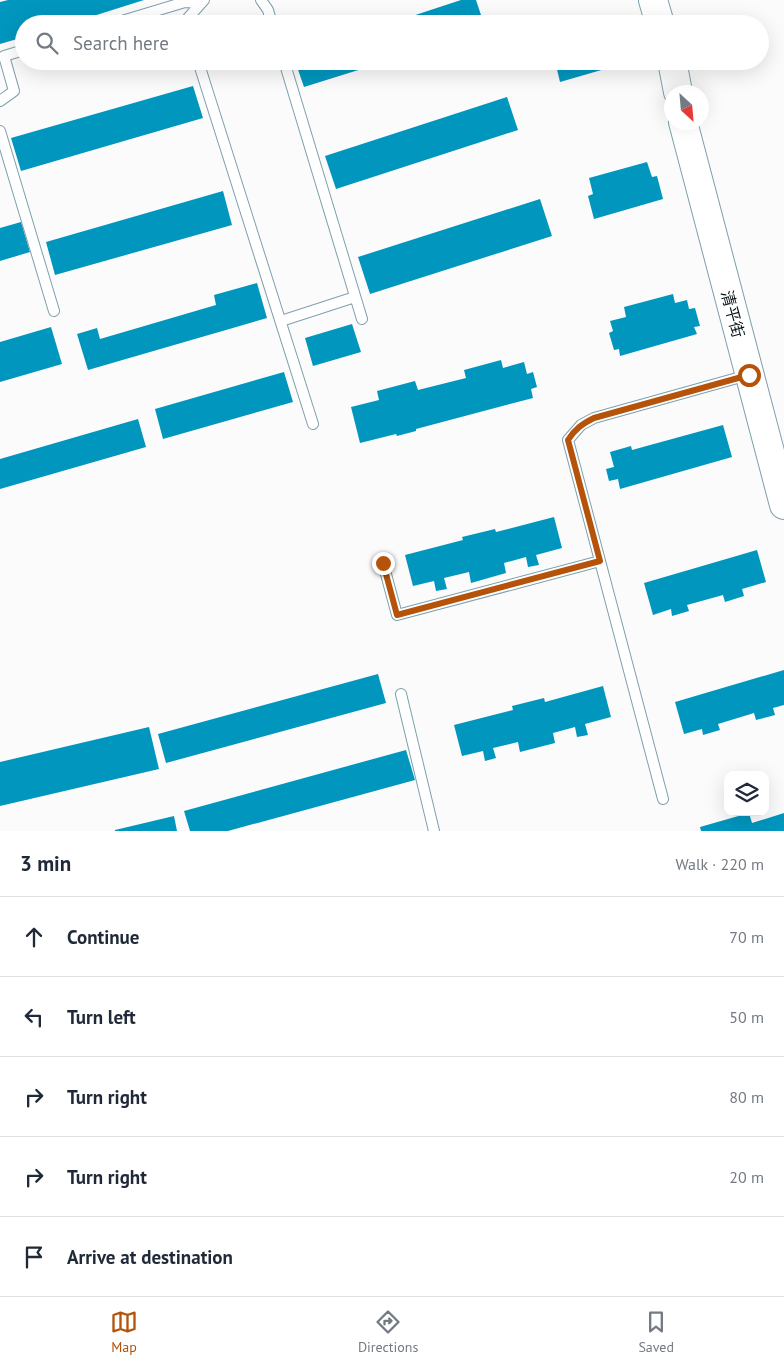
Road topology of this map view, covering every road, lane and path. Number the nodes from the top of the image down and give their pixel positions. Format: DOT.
graph roads {
  1 [pos="261,0"];
  2 [pos="653,0"];
  3 [pos="202,1"];
  4 [pos="142,15"];
  5 [pos="190,15"];
  6 [pos="269,15"];
  7 [pos="657,15"];
  8 [pos="15,53"];
  9 [pos="201,70"];
  10 [pos="287,70"];
  11 [pos="674,70"];
  12 [pos="677,85"];
  13 [pos="0,101"];
  14 [pos="685,130"];
  15 [pos="0,131"];
  16 [pos="355,297"];
  17 [pos="54,312"];
  18 [pos="362,319"];
  19 [pos="280,321"];
  20 [pos="749,375"];
  21 [pos="314,424"];
  22 [pos="784,505"];
  23 [pos="600,561"];
  24 [pos="383,563"];
  25 [pos="401,694"];
  26 [pos="663,799"];
  27 [pos="434,831"];
  1 -- 6 [label="lane"];
  2 -- 7 [label="street"];
  3 -- 4 [label="lane"];
  3 -- 5 [label="lane"];
  8 -- 13 [label="lane"];
  9 -- 19 [label="lane"];
  10 -- 16 [label="lane"];
  11 -- 12 [label="street"];
  14 -- 20 [label="street, 清平街"];
  15 -- 17 [label="lane"];
  16 -- 18 [label="lane"];
  16 -- 19 [label="lane"];
  19 -- 21 [label="lane"];
  20 -- 22 [label="street, 清平街"];
  20 -- 23 [label="lane"];
  23 -- 24 [label="lane"];
  23 -- 26 [label="lane"];
  25 -- 27 [label="lane"];
}
